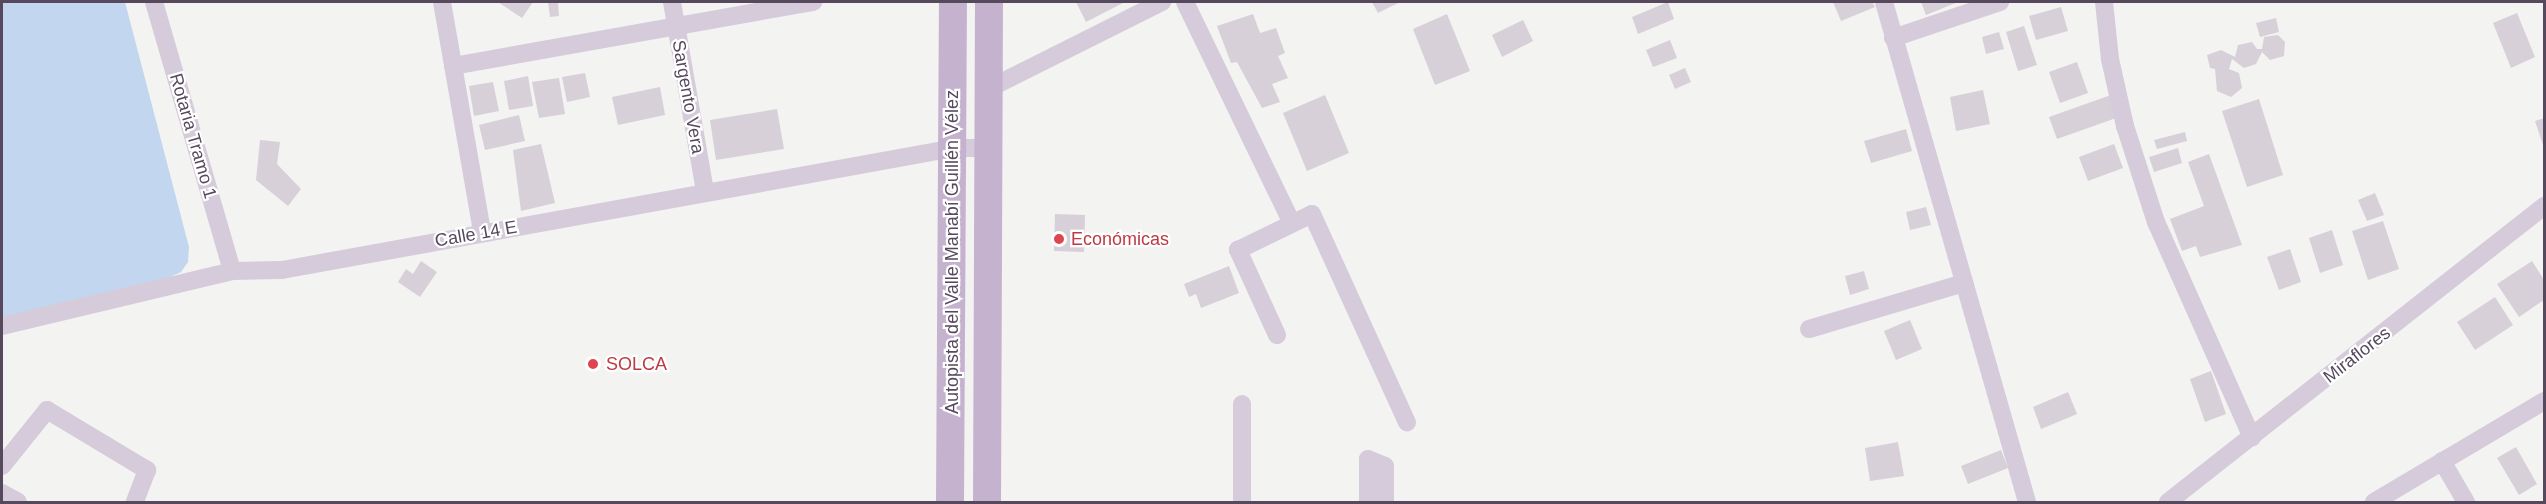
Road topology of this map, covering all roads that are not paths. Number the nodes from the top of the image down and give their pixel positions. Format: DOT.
graph roads {
  1 [pos="154,2"];
  2 [pos="442,2"];
  3 [pos="672,2"];
  4 [pos="813,2"];
  5 [pos="953,2"];
  6 [pos="989,2"];
  7 [pos="1162,2"];
  8 [pos="1185,2"];
  9 [pos="1884,2"];
  10 [pos="2000,2"];
  11 [pos="2104,2"];
  12 [pos="676,26"];
  13 [pos="1893,38"];
  14 [pos="453,66"];
  15 [pos="988,89"];
  16 [pos="954,148"];
  17 [pos="988,148"];
  18 [pos="705,192"];
  19 [pos="2544,206"];
  20 [pos="1292,223"];
  21 [pos="482,232"];
  22 [pos="232,271"];
  23 [pos="1964,283"];
  24 [pos="2,326"];
  25 [pos="1809,329"];
  26 [pos="1277,335"];
  27 [pos="2544,401"];
  28 [pos="1242,404"];
  29 [pos="1407,422"];
  30 [pos="2252,438"];
  31 [pos="2442,461"];
  32 [pos="2,466"];
  33 [pos="2,493"];
  34 [pos="18,502"];
  35 [pos="135,502"];
  36 [pos="950,502"];
  37 [pos="987,502"];
  38 [pos="1242,502"];
  39 [pos="1368,502"];
  40 [pos="1385,502"];
  41 [pos="2027,502"];
  42 [pos="2168,502"];
  43 [pos="2374,502"];
  44 [pos="2466,502"];
  1 -- 22 [label="street, Rotaria Tramo 1"];
  2 -- 14 [label="street"];
  3 -- 12 [label="street, Sargento Vera"];
  4 -- 12 [label="street"];
  5 -- 16 [label="main road, Autopista del Valle Manabí Guillén Vélez"];
  6 -- 15 [label="main road, Autopista del Valle Manabí Guillén Vélez"];
  7 -- 15 [label="street"];
  8 -- 20 [label="street"];
  9 -- 13 [label="street"];
  10 -- 13 [label="street"];
  11 -- 30 [label="street"];
  12 -- 14 [label="street"];
  12 -- 18 [label="street, Sargento Vera"];
  13 -- 23 [label="street"];
  14 -- 21 [label="street"];
  15 -- 17 [label="main road, Autopista del Valle Manabí Guillén Vélez"];
  16 -- 17 [label="street, Calle 14 E"];
  16 -- 18 [label="street, Calle 14 E"];
  16 -- 36 [label="main road, Autopista del Valle Manabí Guillén Vélez"];
  17 -- 37 [label="main road, Autopista del Valle Manabí Guillén Vélez"];
  18 -- 21 [label="street, Calle 14 E"];
  19 -- 30 [label="street, Miraflores"];
  20 -- 26 [label="street"];
  20 -- 29 [label="street"];
  21 -- 22 [label="street, Calle 14 E"];
  22 -- 24 [label="street, Calle 14 E"];
  23 -- 25 [label="street"];
  23 -- 41 [label="street"];
  27 -- 31 [label="street"];
  28 -- 38 [label="street"];
  30 -- 42 [label="street, Miraflores"];
  31 -- 43 [label="street"];
  31 -- 44 [label="street"];
  32 -- 35 [label="street"];
  33 -- 34 [label="street"];
  39 -- 40 [label="street"];
}
